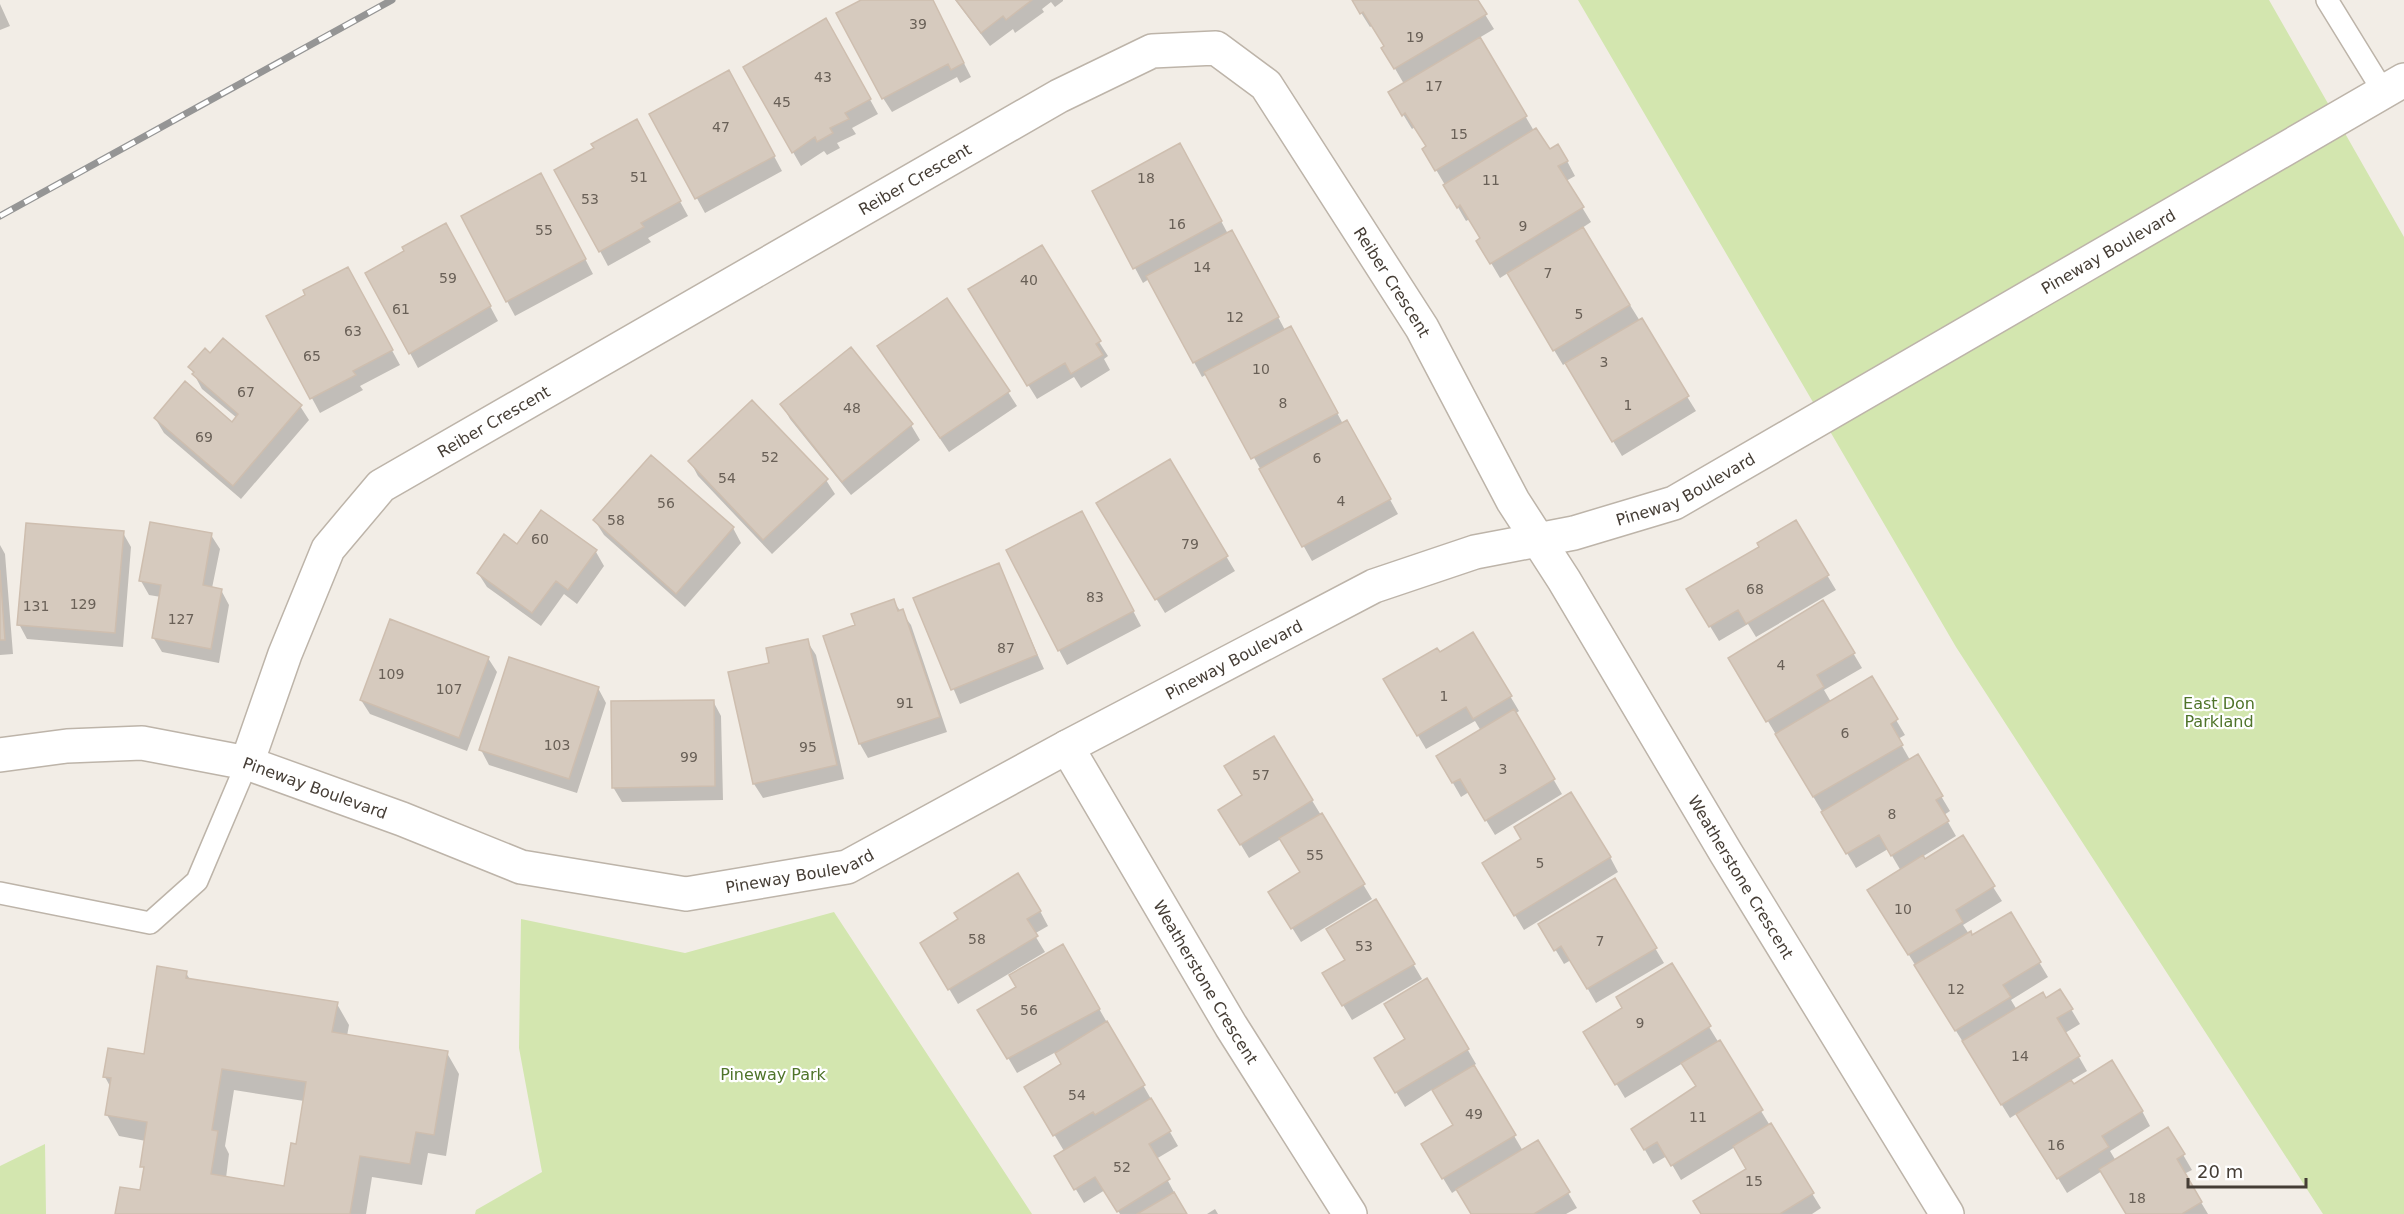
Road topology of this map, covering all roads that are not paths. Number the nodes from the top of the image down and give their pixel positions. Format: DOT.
graph roads {
  1 [pos="2327,0"];
  2 [pos="2394,86"];
  3 [pos="1538,540"];
  4 [pos="1067,747"];
  5 [pos="0,755"];
  6 [pos="247,764"];
  7 [pos="0,892"];
  8 [pos="1350,1214"];
  9 [pos="1947,1214"];
  1 -- 2 [label="lane"];
  2 -- 3 [label="street, Pineway Boulevard"];
  3 -- 4 [label="street, Pineway Boulevard"];
  3 -- 6 [label="street, Reiber Crescent"];
  3 -- 9 [label="street, Weatherstone Crescent"];
  4 -- 6 [label="street, Pineway Boulevard"];
  4 -- 8 [label="street, Weatherstone Crescent"];
  5 -- 6 [label="street, Pineway Boulevard"];
  6 -- 7 [label="lane"];
}
